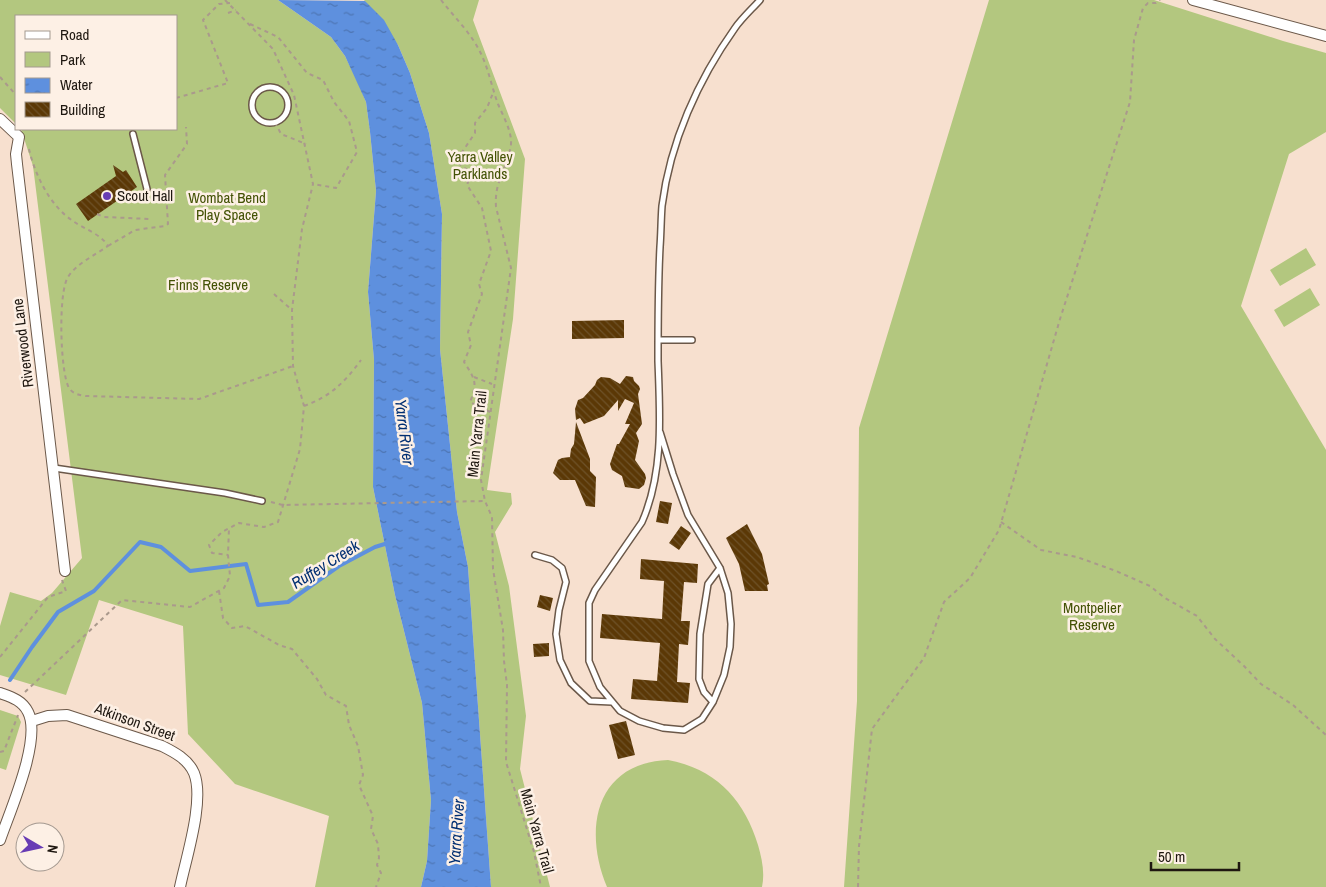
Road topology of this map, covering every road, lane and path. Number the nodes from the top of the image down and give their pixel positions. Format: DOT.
graph roads {
  1 [pos="225,0"];
  2 [pos="441,0"];
  3 [pos="760,0"];
  4 [pos="1160,0"];
  5 [pos="1193,0"];
  6 [pos="230,3"];
  7 [pos="237,11"];
  8 [pos="228,13"];
  9 [pos="248,23"];
  10 [pos="1326,36"];
  11 [pos="0,77"];
  12 [pos="494,92"];
  13 [pos="15,94"];
  14 [pos="178,97"];
  15 [pos="0,119"];
  16 [pos="275,122"];
  17 [pos="186,127"];
  18 [pos="133,134"];
  19 [pos="306,144"];
  20 [pos="33,164"];
  21 [pos="313,184"];
  22 [pos="147,189"];
  23 [pos="98,214"];
  24 [pos="151,219"];
  25 [pos="108,246"];
  26 [pos="274,294"];
  27 [pos="292,310"];
  28 [pos="658,340"];
  29 [pos="692,340"];
  30 [pos="360,360"];
  31 [pos="293,366"];
  32 [pos="474,377"];
  33 [pos="494,385"];
  34 [pos="304,406"];
  35 [pos="490,412"];
  36 [pos="660,432"];
  37 [pos="54,468"];
  38 [pos="262,501"];
  39 [pos="485,501"];
  40 [pos="283,505"];
  41 [pos="1001,522"];
  42 [pos="229,528"];
  43 [pos="228,555"];
  44 [pos="535,555"];
  45 [pos="720,568"];
  46 [pos="65,571"];
  47 [pos="66,591"];
  48 [pos="219,591"];
  49 [pos="0,657"];
  50 [pos="0,693"];
  51 [pos="612,702"];
  52 [pos="713,702"];
  53 [pos="22,703"];
  54 [pos="32,721"];
  55 [pos="1326,735"];
  56 [pos="0,752"];
  57 [pos="0,840"];
  58 [pos="180,887"];
  59 [pos="376,887"];
  60 [pos="541,887"];
  61 [pos="858,887"];
  1 -- 6 [label="path"];
  2 -- 12 [label="path, Main Yarra Trail"];
  3 -- 28 [label="lane"];
  4 -- 41 [label="path"];
  5 -- 10 [label="street"];
  6 -- 7 [label="path"];
  6 -- 14 [label="path"];
  7 -- 8 [label="path"];
  7 -- 9 [label="path"];
  9 -- 19 [label="path"];
  9 -- 21 [label="path"];
  11 -- 13 [label="path"];
  12 -- 32 [label="path"];
  12 -- 33 [label="path, Main Yarra Trail"];
  15 -- 37 [label="street, Riverwood Lane"];
  16 -- 16 [label="lane"];
  16 -- 19 [label="path"];
  17 -- 25 [label="path"];
  18 -- 22 [label="lane"];
  19 -- 21 [label="path"];
  20 -- 25 [label="path"];
  21 -- 27 [label="path"];
  23 -- 24 [label="path"];
  25 -- 31 [label="path"];
  26 -- 27 [label="path"];
  27 -- 31 [label="path"];
  28 -- 29 [label="lane"];
  28 -- 36 [label="lane"];
  30 -- 34 [label="path"];
  31 -- 34 [label="path"];
  32 -- 33 [label="path"];
  32 -- 35 [label="path"];
  33 -- 35 [label="path, Main Yarra Trail"];
  34 -- 40 [label="path"];
  35 -- 39 [label="path, Main Yarra Trail"];
  36 -- 45 [label="lane"];
  36 -- 51 [label="lane"];
  37 -- 38 [label="lane"];
  37 -- 46 [label="street, Riverwood Lane"];
  38 -- 40 [label="path"];
  39 -- 40 [label="path"];
  39 -- 60 [label="path, Main Yarra Trail"];
  40 -- 42 [label="path"];
  41 -- 55 [label="path"];
  41 -- 61 [label="path"];
  42 -- 43 [label="path"];
  42 -- 43 [label="path"];
  43 -- 48 [label="path"];
  44 -- 51 [label="lane"];
  45 -- 52 [label="lane"];
  45 -- 52 [label="lane"];
  47 -- 49 [label="path"];
  48 -- 53 [label="path"];
  48 -- 59 [label="path"];
  50 -- 53 [label="street"];
  51 -- 52 [label="lane"];
  53 -- 54 [label="street"];
  53 -- 56 [label="path"];
  54 -- 57 [label="street"];
  54 -- 58 [label="street, Atkinson Street"];
}
